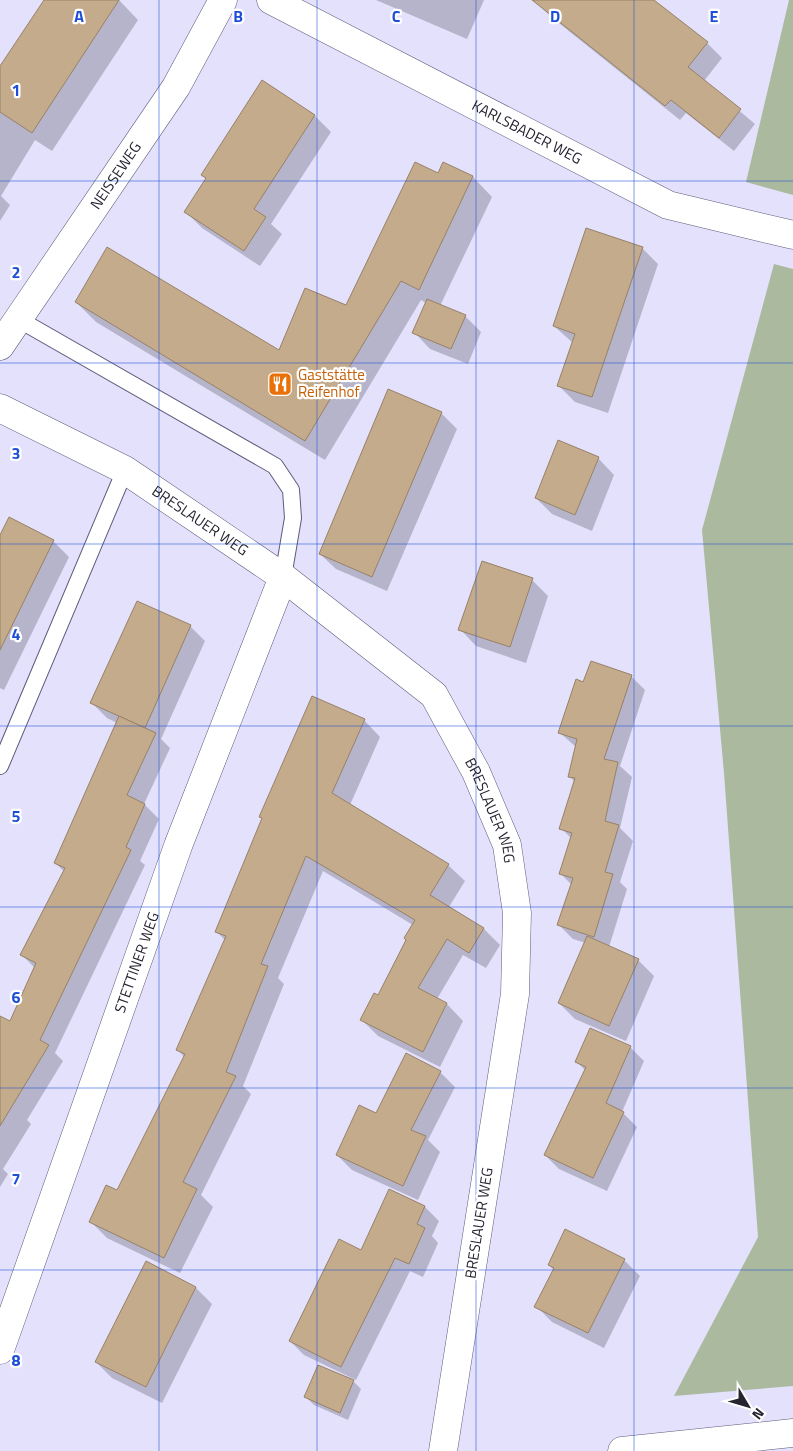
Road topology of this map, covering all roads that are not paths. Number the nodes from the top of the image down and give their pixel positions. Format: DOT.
graph roads {
  1 [pos="223,0"];
  2 [pos="271,0"];
  3 [pos="793,235"];
  4 [pos="18,319"];
  5 [pos="0,346"];
  6 [pos="0,408"];
  7 [pos="125,470"];
  8 [pos="283,577"];
  9 [pos="0,766"];
  10 [pos="0,1350"];
  11 [pos="793,1433"];
  12 [pos="443,1451"];
  13 [pos="622,1451"];
  1 -- 4 [label="street, NEISSEWEG"];
  2 -- 3 [label="street, KARLSBADER WEG"];
  4 -- 5 [label="street, NEISSEWEG"];
  4 -- 8 [label="lane"];
  6 -- 7 [label="street, BRESLAUER WEG"];
  7 -- 8 [label="street, BRESLAUER WEG"];
  7 -- 9 [label="lane"];
  8 -- 10 [label="street, STETTINER WEG"];
  8 -- 12 [label="street, BRESLAUER WEG"];
  11 -- 13 [label="street"];
}
